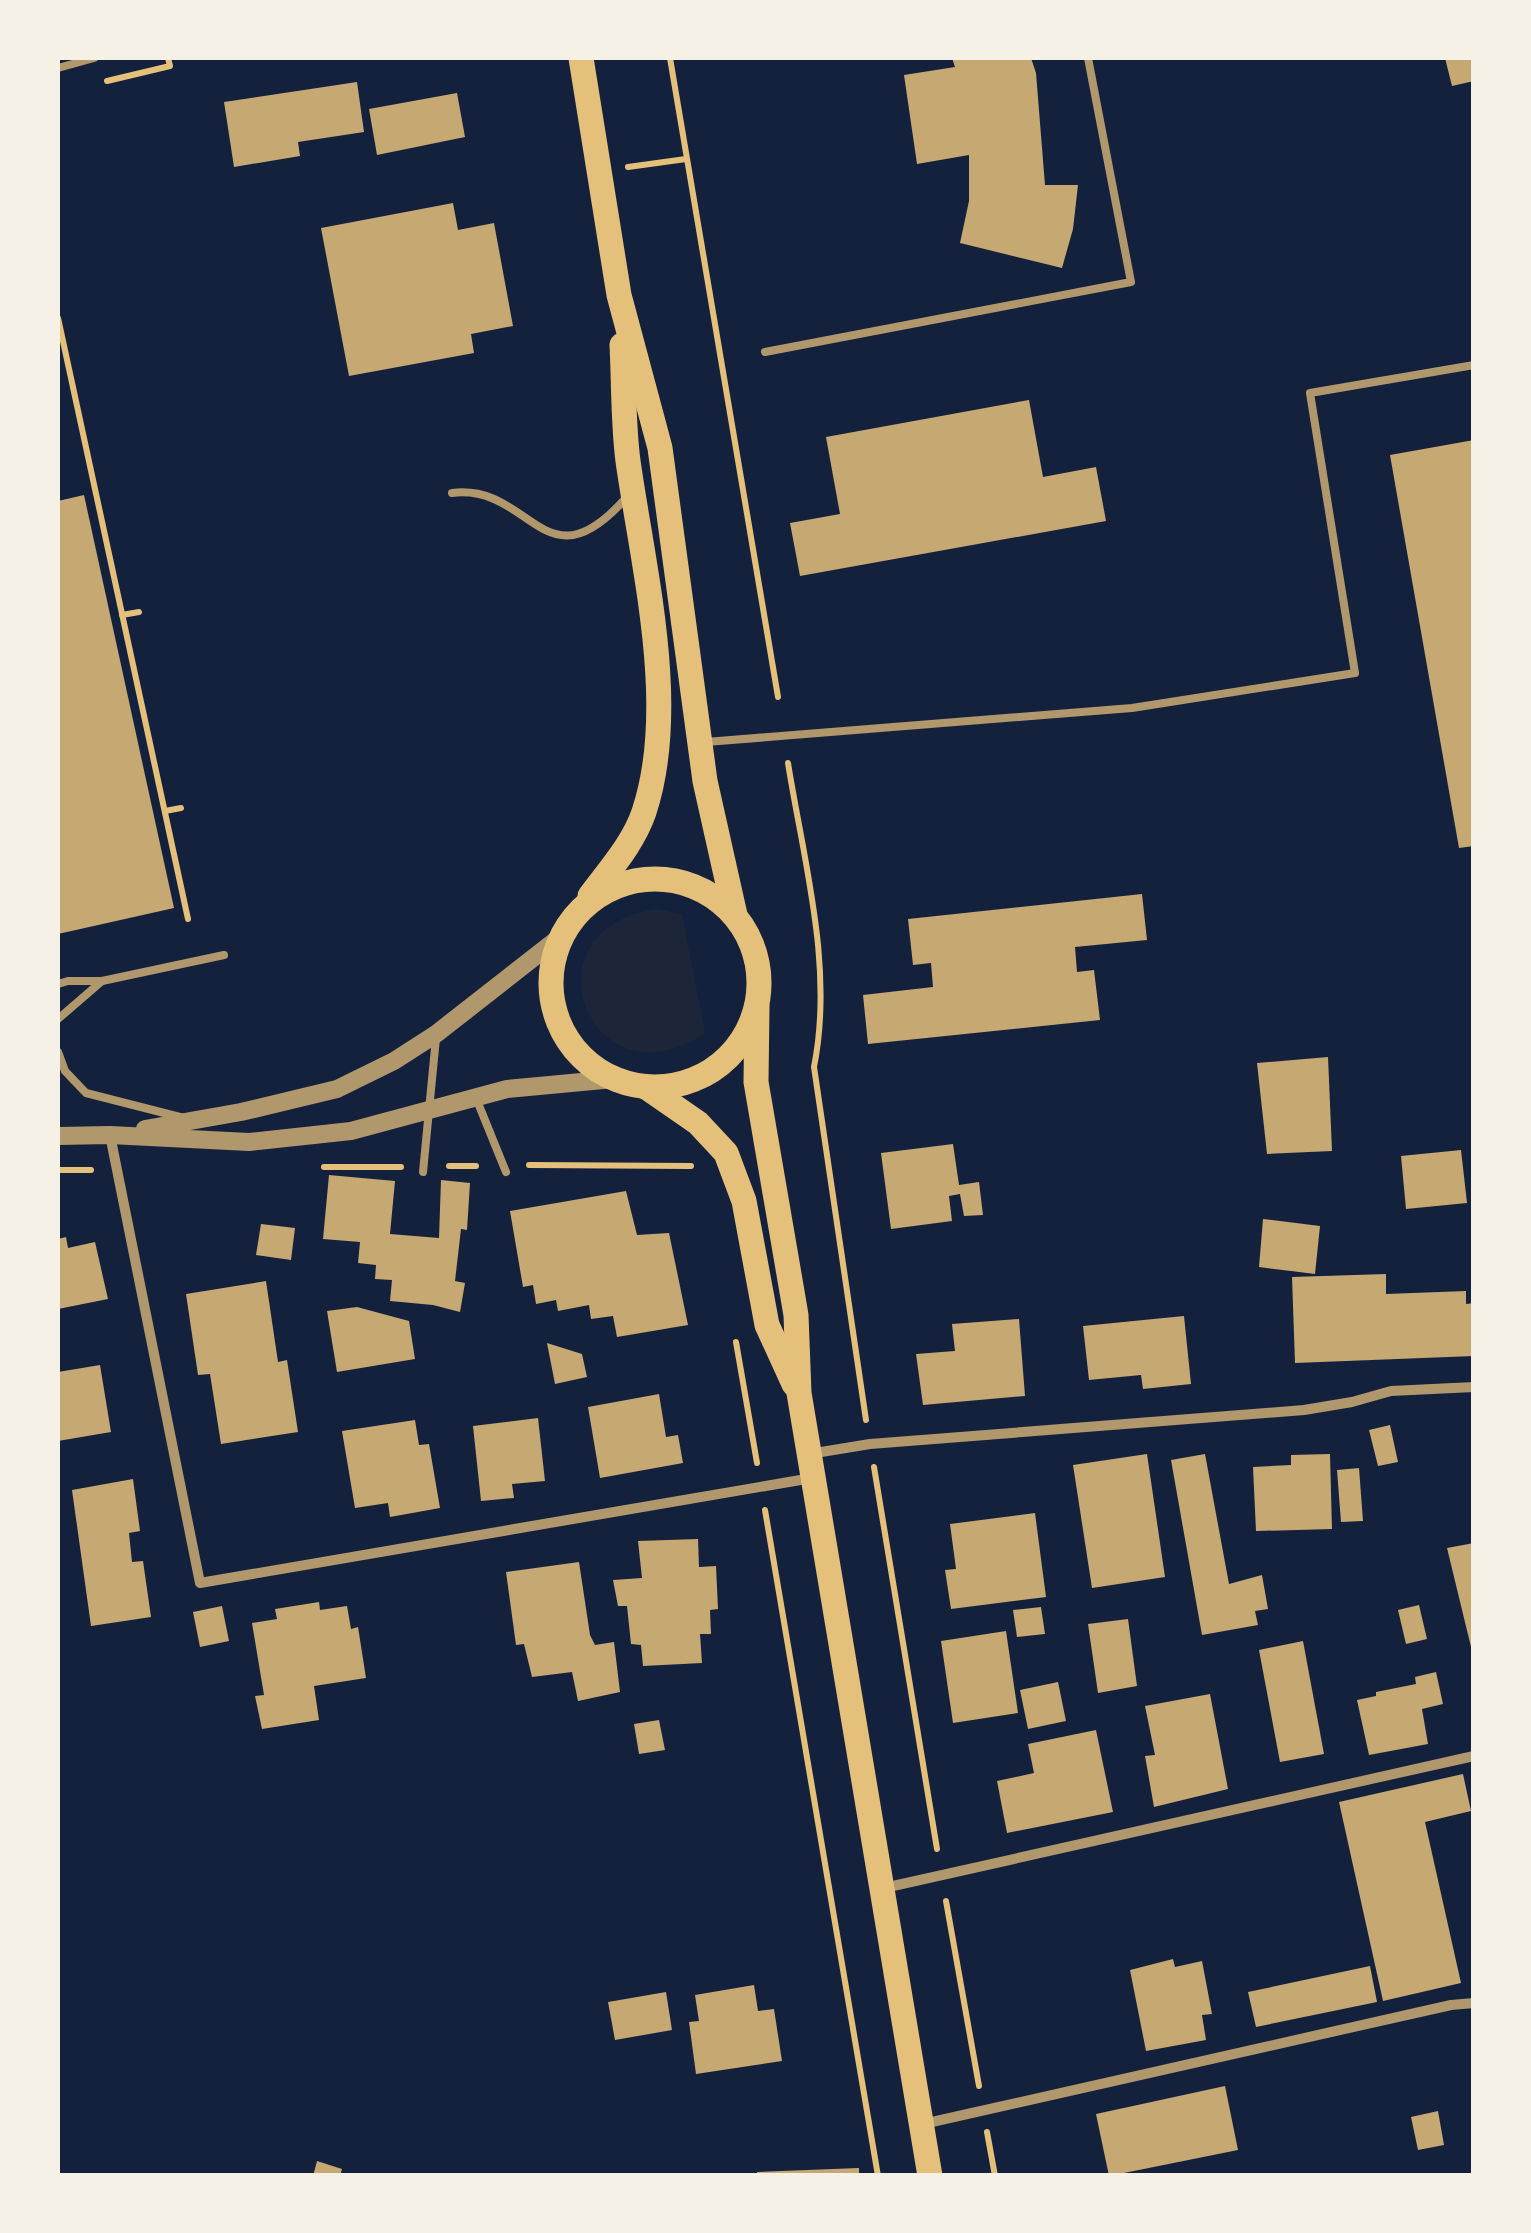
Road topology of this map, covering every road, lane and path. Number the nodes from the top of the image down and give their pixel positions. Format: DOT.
graph roads {
  1 [pos="94,58"];
  2 [pos="168,58"];
  3 [pos="581,58"];
  4 [pos="670,58"];
  5 [pos="1088,58"];
  6 [pos="58,68"];
  7 [pos="95,84"];
  8 [pos="686,159"];
  9 [pos="599,171"];
  10 [pos="619,295"];
  11 [pos="58,318"];
  12 [pos="765,352"];
  13 [pos="1474,365"];
  14 [pos="97,432"];
  15 [pos="83,434"];
  16 [pos="632,492"];
  17 [pos="452,493"];
  18 [pos="139,612"];
  19 [pos="122,615"];
  20 [pos="778,697"];
  21 [pos="702,742"];
  22 [pos="788,763"];
  23 [pos="181,808"];
  24 [pos="165,810"];
  25 [pos="580,909"];
  26 [pos="735,915"];
  27 [pos="188,919"];
  28 [pos="560,937"];
  29 [pos="224,955"];
  30 [pos="102,981"];
  31 [pos="58,984"];
  32 [pos="757,1007"];
  33 [pos="58,1019"];
  34 [pos="436,1034"];
  35 [pos="58,1052"];
  36 [pos="614,1080"];
  37 [pos="646,1087"];
  38 [pos="475,1096"];
  39 [pos="429,1109"];
  40 [pos="194,1120"];
  41 [pos="110,1135"];
  42 [pos="58,1136"];
  43 [pos="317,1168"];
  44 [pos="117,1169"];
  45 [pos="423,1169"];
  46 [pos="505,1169"];
  47 [pos="58,1170"];
  48 [pos="704,1173"];
  49 [pos="734,1334"];
  50 [pos="1474,1386"];
  51 [pos="799,1393"];
  52 [pos="870,1444"];
  53 [pos="810,1466"];
  54 [pos="761,1487"];
  55 [pos="1474,1756"];
  56 [pos="942,1878"];
  57 [pos="882,1888"];
  58 [pos="1474,2002"];
  59 [pos="984,2111"];
  60 [pos="922,2124"];
  61 [pos="878,2176"];
  62 [pos="930,2176"];
  63 [pos="994,2176"];
  1 -- 6 [label="lane"];
  2 -- 7 [label="path"];
  3 -- 9 [label="main road"];
  4 -- 8 [label="path"];
  5 -- 12 [label="lane"];
  8 -- 9 [label="path"];
  8 -- 20 [label="path"];
  9 -- 10 [label="main road"];
  10 -- 16 [label="main road"];
  10 -- 21 [label="main road"];
  11 -- 15 [label="path"];
  13 -- 21 [label="lane"];
  14 -- 15 [label="path"];
  15 -- 19 [label="path"];
  16 -- 17 [label="lane"];
  16 -- 25 [label="main road"];
  18 -- 19 [label="path"];
  19 -- 24 [label="path"];
  21 -- 26 [label="main road"];
  22 -- 52 [label="path"];
  23 -- 24 [label="path"];
  24 -- 27 [label="path"];
  25 -- 26 [label="main road"];
  25 -- 28 [label="main road"];
  26 -- 32 [label="main road"];
  28 -- 34 [label="street"];
  28 -- 36 [label="main road"];
  29 -- 30 [label="lane"];
  30 -- 31 [label="lane"];
  30 -- 33 [label="lane"];
  32 -- 37 [label="main road"];
  32 -- 51 [label="main road"];
  34 -- 39 [label="lane"];
  34 -- 40 [label="street"];
  35 -- 40 [label="lane"];
  36 -- 37 [label="main road"];
  36 -- 38 [label="street"];
  37 -- 51 [label="main road"];
  38 -- 39 [label="street"];
  38 -- 46 [label="lane"];
  39 -- 41 [label="street"];
  39 -- 45 [label="lane"];
  40 -- 41 [label="street"];
  41 -- 42 [label="street"];
  41 -- 44 [label="street"];
  43 -- 45 [label="path"];
  44 -- 47 [label="path"];
  44 -- 54 [label="street"];
  45 -- 46 [label="path"];
  46 -- 48 [label="path"];
  49 -- 54 [label="path"];
  50 -- 52 [label="street"];
  51 -- 53 [label="main road"];
  52 -- 53 [label="street"];
  52 -- 56 [label="path"];
  53 -- 54 [label="street"];
  53 -- 57 [label="main road"];
  54 -- 61 [label="path"];
  55 -- 56 [label="street"];
  56 -- 57 [label="street"];
  56 -- 59 [label="path"];
  57 -- 60 [label="main road"];
  58 -- 59 [label="street"];
  59 -- 60 [label="street"];
  59 -- 63 [label="path"];
  60 -- 62 [label="main road"];
}
